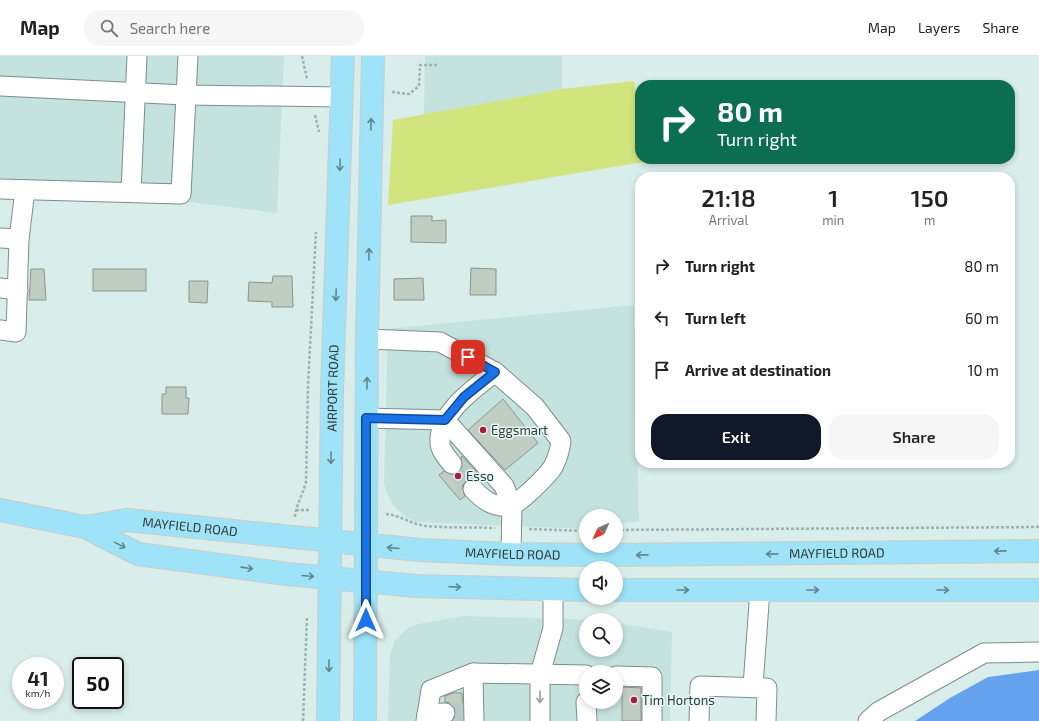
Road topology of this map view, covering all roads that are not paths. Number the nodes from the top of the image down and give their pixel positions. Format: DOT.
graph roads {
  1 [pos="137,56"];
  2 [pos="188,56"];
  3 [pos="343,56"];
  4 [pos="373,56"];
  5 [pos="0,86"];
  6 [pos="135,93"];
  7 [pos="185,95"];
  8 [pos="343,97"];
  9 [pos="0,189"];
  10 [pos="25,190"];
  11 [pos="131,192"];
  12 [pos="0,238"];
  13 [pos="19,239"];
  14 [pos="9,289"];
  15 [pos="0,330"];
  16 [pos="367,339"];
  17 [pos="495,372"];
  18 [pos="366,418"];
  19 [pos="445,420"];
  20 [pos="452,464"];
  21 [pos="473,489"];
  22 [pos="512,506"];
  23 [pos="0,510"];
  24 [pos="85,528"];
  25 [pos="330,542"];
  26 [pos="366,545"];
  27 [pos="1039,551"];
  28 [pos="511,554"];
  29 [pos="330,578"];
  30 [pos="366,581"];
  31 [pos="552,589"];
  32 [pos="579,590"];
  33 [pos="623,590"];
  34 [pos="760,590"];
  35 [pos="1039,590"];
  36 [pos="1039,652"];
  37 [pos="473,673"];
  38 [pos="540,674"];
  39 [pos="579,675"];
  40 [pos="623,676"];
  41 [pos="753,686"];
  42 [pos="586,709"];
  43 [pos="471,715"];
  44 [pos="433,716"];
  45 [pos="328,721"];
  46 [pos="365,721"];
  47 [pos="540,721"];
  48 [pos="587,721"];
  49 [pos="652,721"];
  50 [pos="700,721"];
  51 [pos="766,721"];
  52 [pos="868,721"];
  1 -- 6 [label="lane"];
  2 -- 7 [label="lane"];
  3 -- 8 [label="main road, AIRPORT ROAD"];
  16 -- 4 [label="main road, one-way"];
  5 -- 6 [label="lane"];
  6 -- 7 [label="lane"];
  6 -- 11 [label="lane"];
  7 -- 8 [label="lane"];
  7 -- 11 [label="lane"];
  8 -- 25 [label="main road, AIRPORT ROAD, one-way"];
  9 -- 10 [label="lane"];
  10 -- 11 [label="lane"];
  10 -- 13 [label="lane"];
  12 -- 13 [label="lane"];
  13 -- 14 [label="lane"];
  14 -- 15 [label="lane"];
  16 -- 17 [label="lane"];
  18 -- 16 [label="main road, one-way"];
  17 -- 19 [label="lane"];
  17 -- 22 [label="lane"];
  18 -- 19 [label="lane"];
  18 -- 26 [label="main road"];
  19 -- 20 [label="lane"];
  19 -- 22 [label="lane"];
  21 -- 22 [label="lane"];
  22 -- 28 [label="lane"];
  23 -- 24 [label="main road, MAYFIELD ROAD"];
  24 -- 25 [label="main road, MAYFIELD ROAD"];
  24 -- 29 [label="main road, MAYFIELD ROAD, one-way"];
  25 -- 26 [label="main road, MAYFIELD ROAD"];
  25 -- 29 [label="main road, AIRPORT ROAD"];
  28 -- 26 [label="main road, MAYFIELD ROAD, one-way"];
  26 -- 30 [label="main road"];
  27 -- 28 [label="main road, MAYFIELD ROAD, one-way"];
  29 -- 30 [label="main road, MAYFIELD ROAD"];
  29 -- 45 [label="main road, AIRPORT ROAD, one-way"];
  30 -- 31 [label="main road, MAYFIELD ROAD, one-way"];
  30 -- 46 [label="main road"];
  31 -- 32 [label="main road, MAYFIELD ROAD"];
  31 -- 38 [label="lane"];
  33 -- 34 [label="main road, one-way"];
  34 -- 35 [label="main road, one-way"];
  34 -- 41 [label="lane"];
  36 -- 52 [label="lane"];
  37 -- 38 [label="lane"];
  37 -- 43 [label="lane"];
  37 -- 44 [label="lane"];
  38 -- 39 [label="lane"];
  38 -- 47 [label="lane, one-way"];
  40 -- 49 [label="lane"];
  41 -- 50 [label="lane"];
  41 -- 51 [label="lane"];
  42 -- 48 [label="lane"];
}
